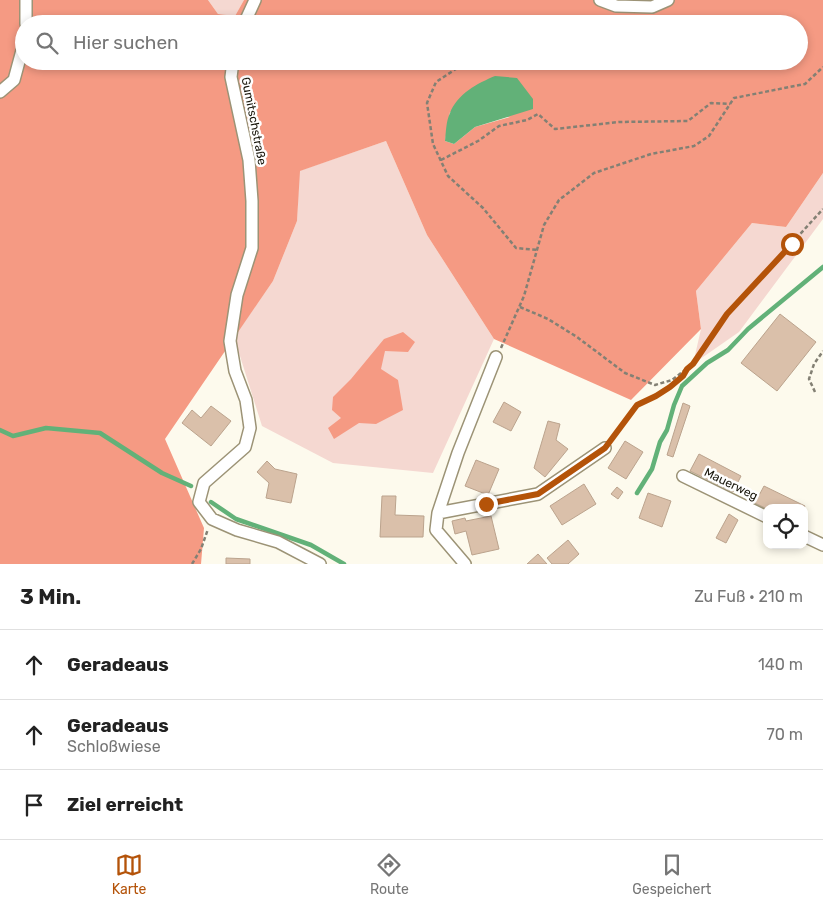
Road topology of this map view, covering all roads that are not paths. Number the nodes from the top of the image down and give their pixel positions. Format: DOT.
graph roads {
  1 [pos="26,0"];
  2 [pos="256,0"];
  3 [pos="600,0"];
  4 [pos="668,0"];
  5 [pos="26,15"];
  6 [pos="248,15"];
  7 [pos="17,70"];
  8 [pos="231,70"];
  9 [pos="0,92"];
  10 [pos="496,357"];
  11 [pos="605,448"];
  12 [pos="683,476"];
  13 [pos="438,513"];
  14 [pos="763,515"];
  15 [pos="808,538"];
  16 [pos="823,545"];
  17 [pos="320,564"];
  18 [pos="465,564"];
  1 -- 5 [label="street"];
  2 -- 6 [label="street"];
  3 -- 4 [label="street"];
  7 -- 9 [label="street"];
  8 -- 17 [label="street, Gumitschstraße"];
  10 -- 13 [label="street"];
  11 -- 13 [label="street"];
  12 -- 14 [label="street, Mauerweg"];
  13 -- 18 [label="street"];
  15 -- 16 [label="street"];
}
